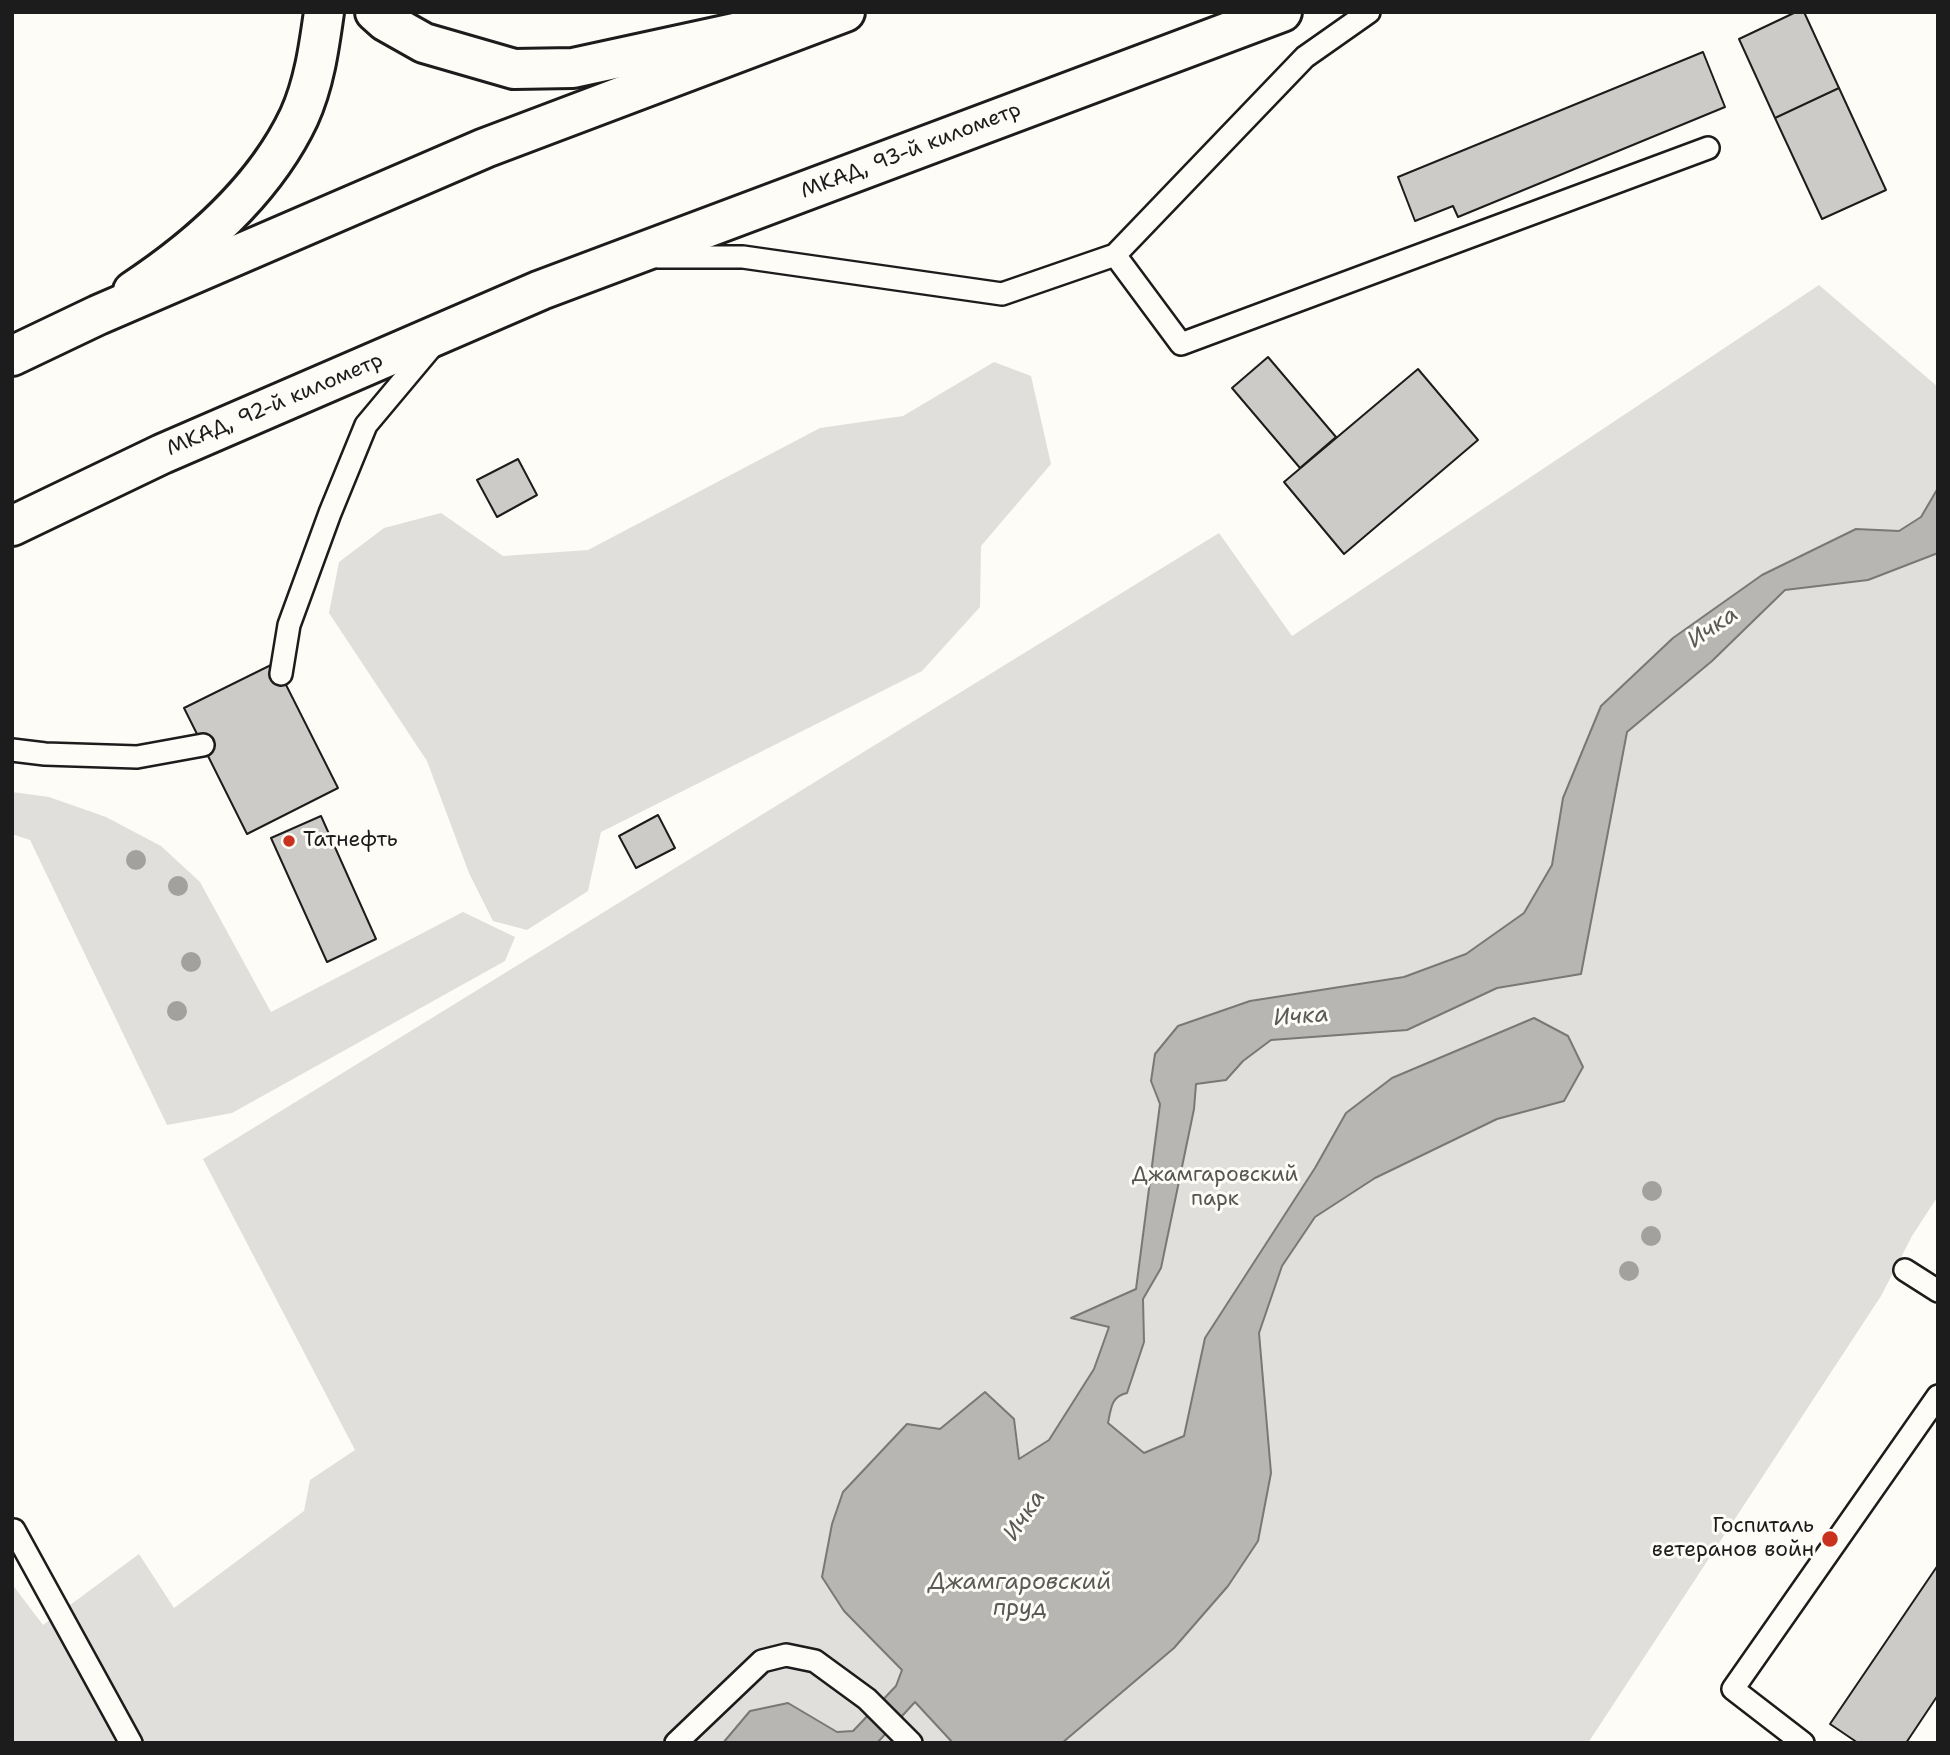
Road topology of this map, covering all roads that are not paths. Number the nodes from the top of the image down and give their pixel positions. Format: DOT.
graph roads {
  1 [pos="324,12"];
  2 [pos="375,12"];
  3 [pos="832,12"];
  4 [pos="845,12"];
  5 [pos="1282,12"];
  6 [pos="1369,12"];
  7 [pos="1708,148"];
  8 [pos="1115,255"];
  9 [pos="632,256"];
  10 [pos="541,290"];
  11 [pos="98,314"];
  12 [pos="443,334"];
  13 [pos="12,356"];
  14 [pos="12,526"];
  15 [pos="281,674"];
  16 [pos="203,745"];
  17 [pos="12,750"];
  18 [pos="1905,1270"];
  19 [pos="1938,1292"];
  20 [pos="1938,1396"];
  21 [pos="14,1530"];
  22 [pos="906,1736"];
  23 [pos="131,1743"];
  24 [pos="676,1743"];
  25 [pos="1803,1743"];
  1 -- 11 [label="main road"];
  2 -- 3 [label="main road"];
  4 -- 11 [label="main road"];
  5 -- 9 [label="main road, МКАД, 93-й километр"];
  6 -- 8 [label="lane"];
  7 -- 8 [label="lane"];
  8 -- 9 [label="lane"];
  9 -- 10 [label="main road, МКАД, 93-й километр"];
  10 -- 12 [label="main road, МКАД, 92-й километр"];
  11 -- 13 [label="main road"];
  12 -- 14 [label="main road, МКАД, 92-й километр"];
  12 -- 15 [label="lane"];
  16 -- 17 [label="lane"];
  18 -- 19 [label="lane"];
  20 -- 25 [label="lane"];
  21 -- 23 [label="lane"];
  22 -- 24 [label="lane"];
}
